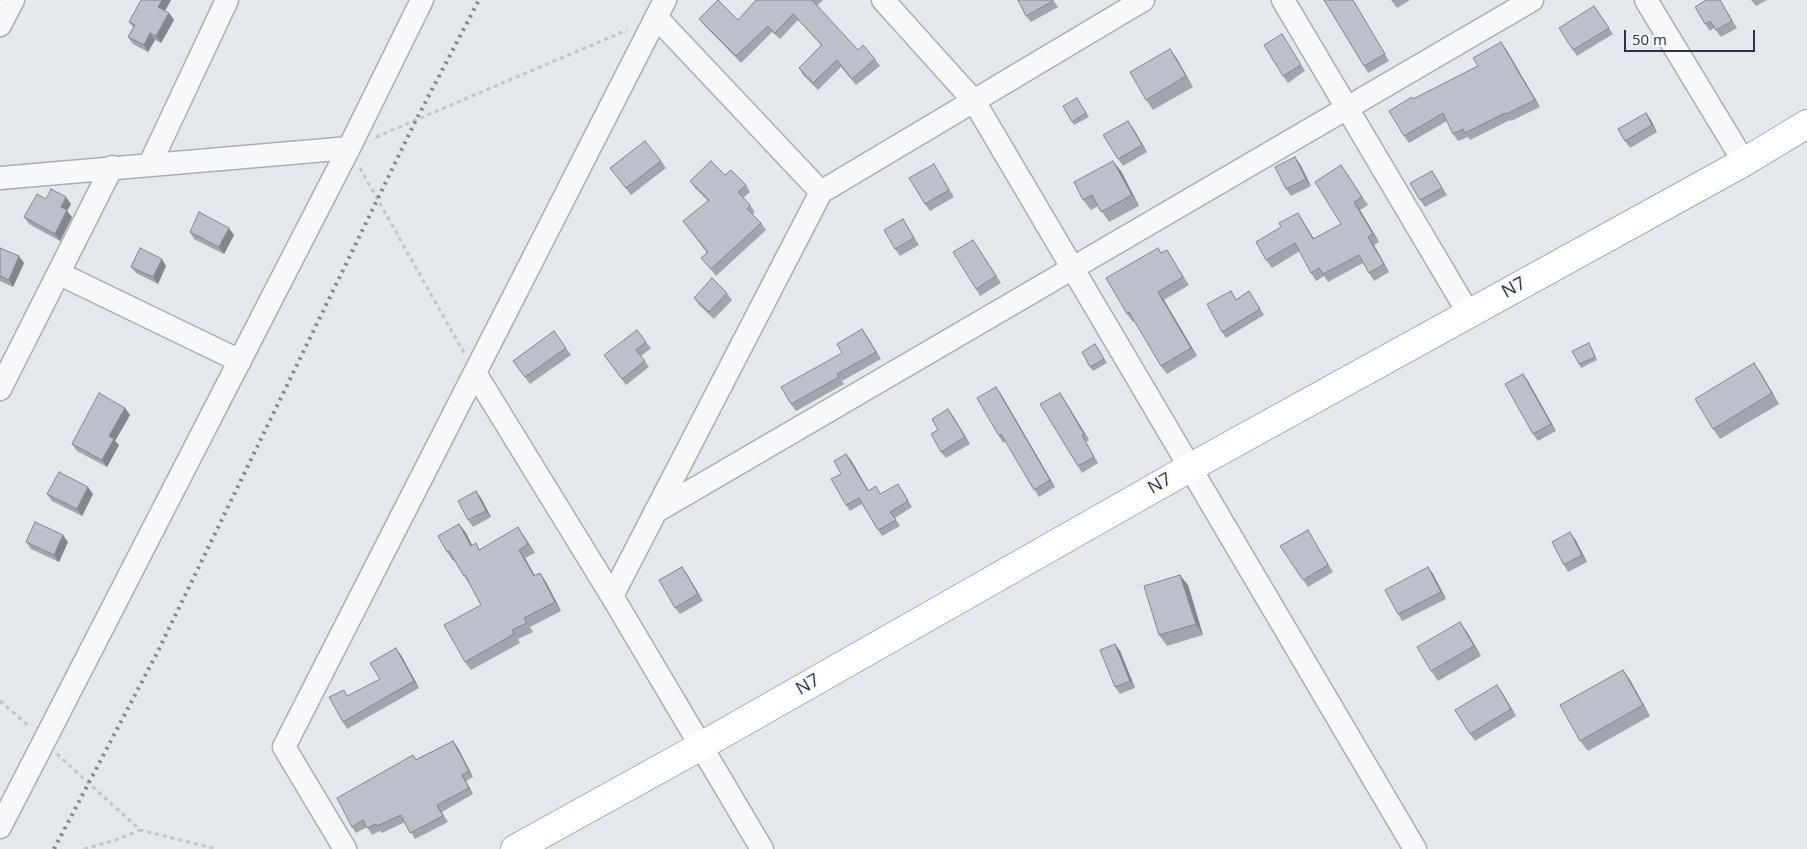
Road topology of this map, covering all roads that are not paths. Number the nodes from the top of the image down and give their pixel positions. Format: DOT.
graph roads {
  1 [pos="13,0"];
  2 [pos="227,0"];
  3 [pos="422,0"];
  4 [pos="883,0"];
  5 [pos="1143,0"];
  6 [pos="1283,0"];
  7 [pos="1532,0"];
  8 [pos="1646,0"];
  9 [pos="660,9"];
  10 [pos="0,25"];
  11 [pos="974,101"];
  12 [pos="1347,108"];
  13 [pos="1807,124"];
  14 [pos="350,148"];
  15 [pos="1744,162"];
  16 [pos="150,164"];
  17 [pos="112,168"];
  18 [pos="0,178"];
  19 [pos="821,192"];
  20 [pos="1073,268"];
  21 [pos="60,274"];
  22 [pos="1469,314"];
  23 [pos="240,360"];
  24 [pos="475,373"];
  25 [pos="0,389"];
  26 [pos="1191,467"];
  27 [pos="655,512"];
  28 [pos="612,596"];
  29 [pos="701,746"];
  30 [pos="0,826"];
  31 [pos="345,849"];
  32 [pos="515,849"];
  33 [pos="762,849"];
  34 [pos="1415,849"];
  1 -- 10 [label="street"];
  2 -- 16 [label="street"];
  3 -- 14 [label="street"];
  4 -- 11 [label="street"];
  5 -- 11 [label="street"];
  6 -- 12 [label="street"];
  7 -- 12 [label="street"];
  8 -- 15 [label="street"];
  9 -- 19 [label="street"];
  9 -- 24 [label="street"];
  11 -- 19 [label="street"];
  11 -- 20 [label="street"];
  12 -- 20 [label="street"];
  12 -- 22 [label="street"];
  13 -- 15 [label="main road, N7"];
  14 -- 16 [label="street"];
  14 -- 23 [label="street"];
  15 -- 22 [label="main road, N7"];
  16 -- 17 [label="street"];
  17 -- 18 [label="street"];
  17 -- 21 [label="street"];
  19 -- 27 [label="street"];
  20 -- 26 [label="street"];
  20 -- 27 [label="street"];
  21 -- 23 [label="street"];
  21 -- 25 [label="street"];
  22 -- 26 [label="main road, N7"];
  23 -- 30 [label="street"];
  24 -- 28 [label="street"];
  24 -- 31 [label="street"];
  26 -- 29 [label="main road, N7"];
  26 -- 34 [label="street"];
  27 -- 28 [label="street"];
  28 -- 29 [label="street"];
  29 -- 32 [label="main road, N7"];
  29 -- 33 [label="street"];
}
